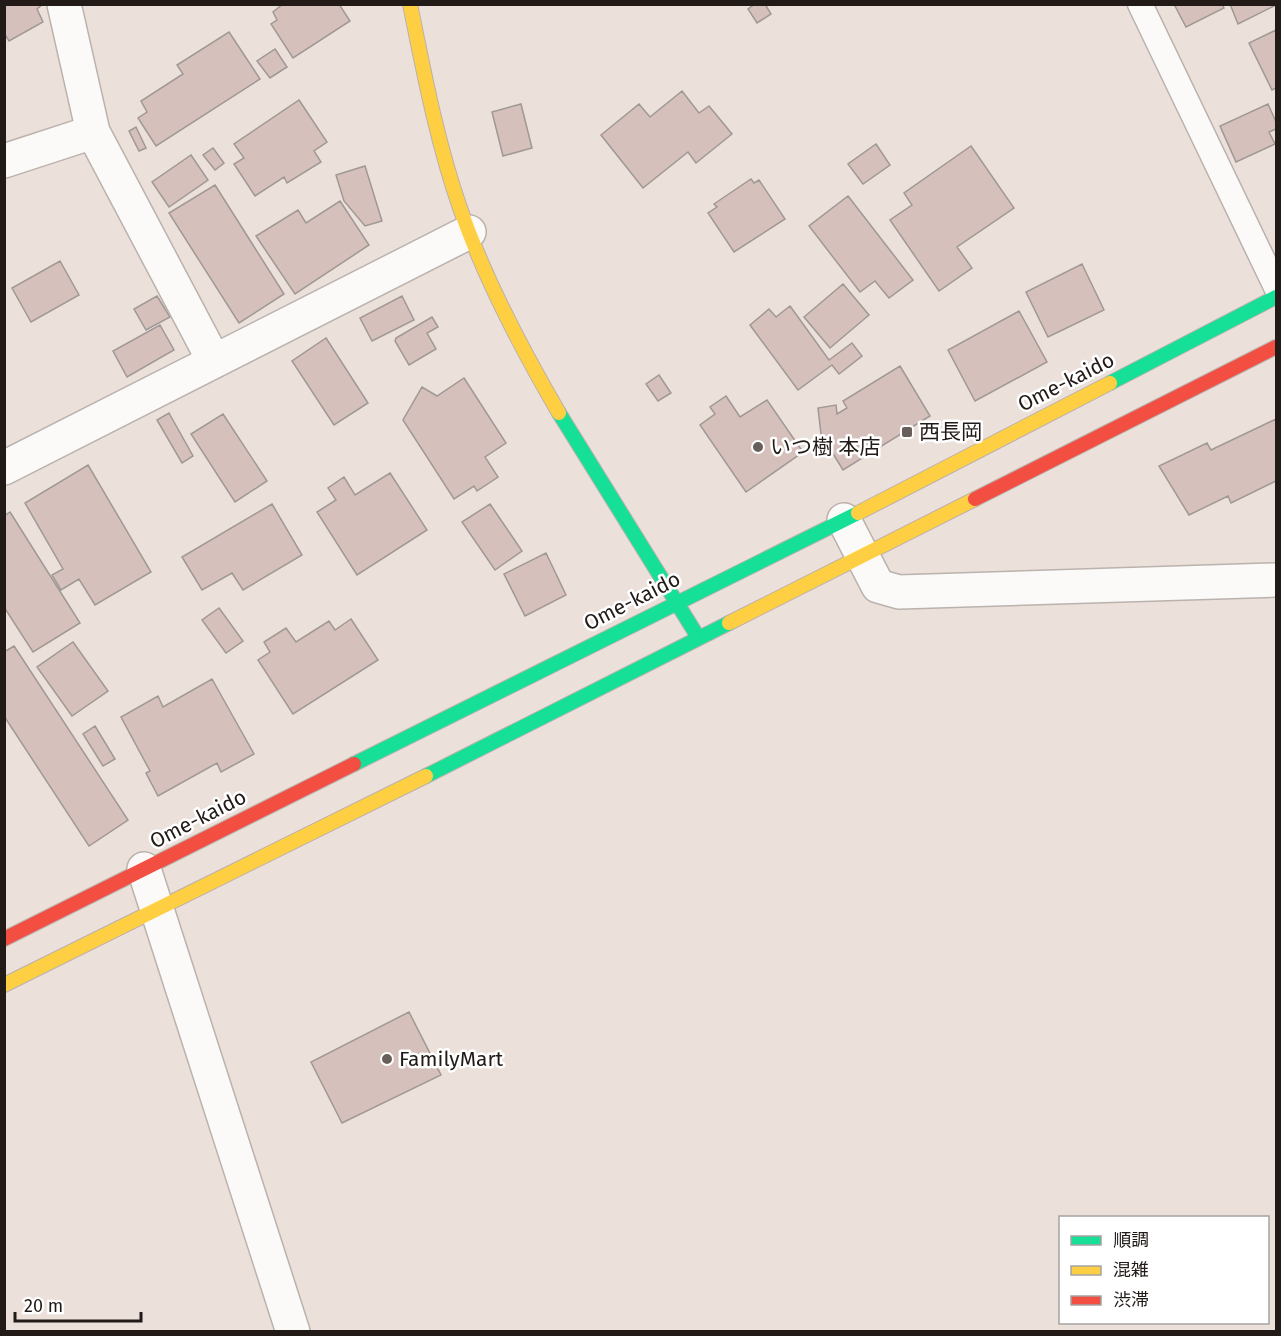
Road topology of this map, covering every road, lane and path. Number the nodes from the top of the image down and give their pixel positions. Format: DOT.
graph roads {
  1 [pos="64,4"];
  2 [pos="410,4"];
  3 [pos="1140,4"];
  4 [pos="93,132"];
  5 [pos="4,161"];
  6 [pos="468,232"];
  7 [pos="1276,287"];
  8 [pos="1276,297"];
  9 [pos="1276,347"];
  10 [pos="214,361"];
  11 [pos="4,468"];
  12 [pos="844,520"];
  13 [pos="862,554"];
  14 [pos="1276,579"];
  15 [pos="677,602"];
  16 [pos="698,637"];
  17 [pos="144,869"];
  18 [pos="159,911"];
  19 [pos="4,939"];
  20 [pos="4,985"];
  21 [pos="293,1332"];
  1 -- 4 [label="street"];
  2 -- 6 [label="main road"];
  3 -- 7 [label="lane"];
  4 -- 5 [label="street"];
  4 -- 10 [label="street"];
  6 -- 10 [label="street"];
  6 -- 15 [label="main road"];
  8 -- 12 [label="main road, Ome-kaido"];
  9 -- 13 [label="main road"];
  10 -- 11 [label="street"];
  12 -- 13 [label="street"];
  12 -- 15 [label="main road, Ome-kaido"];
  13 -- 14 [label="street"];
  13 -- 16 [label="main road"];
  15 -- 16 [label="main road"];
  15 -- 17 [label="main road, Ome-kaido"];
  16 -- 18 [label="main road"];
  17 -- 18 [label="street"];
  17 -- 19 [label="main road, Ome-kaido"];
  18 -- 20 [label="main road"];
  18 -- 21 [label="street"];
}
